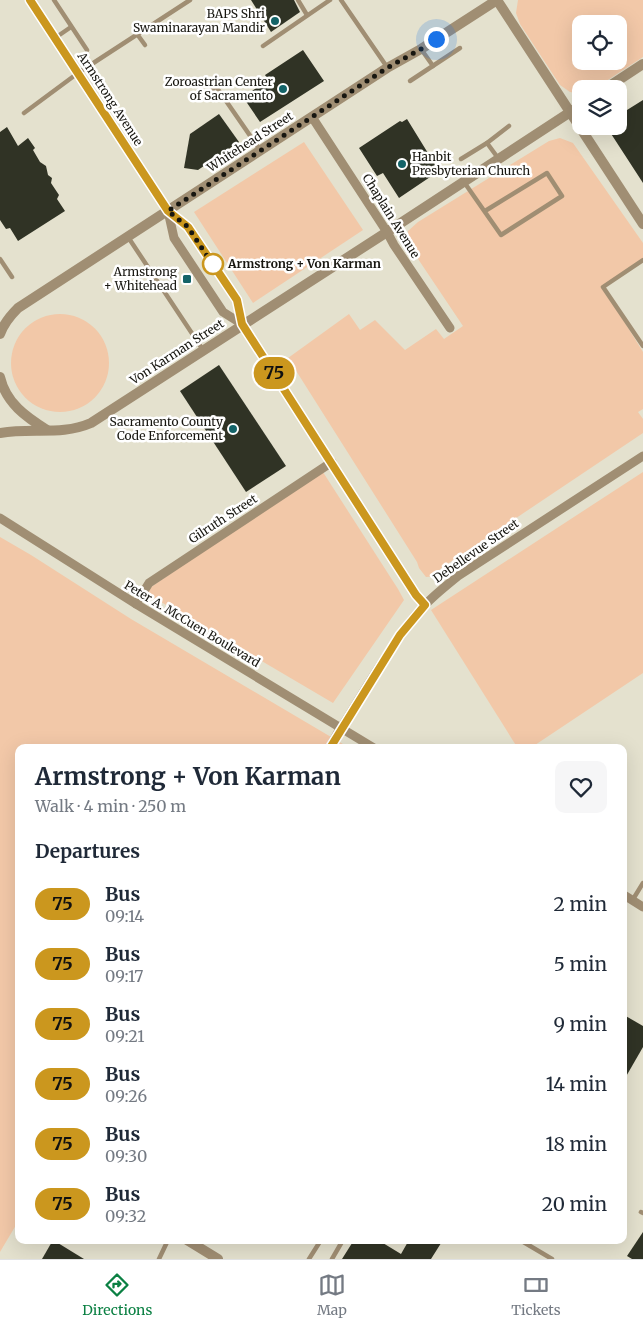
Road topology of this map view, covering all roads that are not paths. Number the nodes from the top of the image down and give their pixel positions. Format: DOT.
graph roads {
  1 [pos="30,0"];
  2 [pos="54,0"];
  3 [pos="190,0"];
  4 [pos="298,0"];
  5 [pos="330,0"];
  6 [pos="341,0"];
  7 [pos="497,0"];
  8 [pos="307,16"];
  9 [pos="71,27"];
  10 [pos="137,34"];
  11 [pos="55,38"];
  12 [pos="145,45"];
  13 [pos="263,46"];
  14 [pos="460,48"];
  15 [pos="421,49"];
  16 [pos="87,50"];
  17 [pos="643,64"];
  18 [pos="433,66"];
  19 [pos="387,68"];
  20 [pos="78,73"];
  21 [pos="217,77"];
  22 [pos="619,80"];
  23 [pos="410,81"];
  24 [pos="215,85"];
  25 [pos="212,93"];
  26 [pos="570,112"];
  27 [pos="24,113"];
  28 [pos="312,117"];
  29 [pos="509,126"];
  30 [pos="488,143"];
  31 [pos="260,151"];
  32 [pos="461,159"];
  33 [pos="498,159"];
  34 [pos="464,182"];
  35 [pos="168,211"];
  36 [pos="485,211"];
  37 [pos="643,224"];
  38 [pos="388,232"];
  39 [pos="128,237"];
  40 [pos="0,259"];
  41 [pos="643,260"];
  42 [pos="12,277"];
  43 [pos="242,324"];
  44 [pos="450,328"];
  45 [pos="0,334"];
  46 [pos="643,346"];
  47 [pos="203,350"];
  48 [pos="0,377"];
  49 [pos="49,432"];
  50 [pos="0,434"];
  51 [pos="643,456"];
  52 [pos="332,462"];
  53 [pos="0,518"];
  54 [pos="136,604"];
  55 [pos="425,605"];
  56 [pos="341,728"];
  57 [pos="332,744"];
  58 [pos="367,744"];
  59 [pos="643,883"];
  60 [pos="627,897"];
  61 [pos="632,901"];
  62 [pos="643,907"];
  63 [pos="166,1244"];
  64 [pos="194,1244"];
  65 [pos="318,1244"];
  66 [pos="341,1244"];
  67 [pos="527,1244"];
  68 [pos="159,1259"];
  69 [pos="218,1259"];
  70 [pos="309,1259"];
  71 [pos="332,1259"];
  72 [pos="552,1259"];
  1 -- 11 [label="street, Armstrong Avenue"];
  2 -- 9 [label="lane"];
  3 -- 10 [label="lane"];
  4 -- 8 [label="lane"];
  5 -- 8 [label="lane"];
  6 -- 19 [label="lane"];
  7 -- 15 [label="street, Whitehead Street"];
  7 -- 26 [label="street"];
  8 -- 13 [label="lane"];
  9 -- 11 [label="lane"];
  9 -- 16 [label="lane"];
  10 -- 12 [label="lane"];
  10 -- 20 [label="lane"];
  11 -- 20 [label="street, Armstrong Avenue"];
  14 -- 18 [label="lane"];
  15 -- 18 [label="lane"];
  15 -- 19 [label="street, Whitehead Street"];
  17 -- 22 [label="street"];
  18 -- 23 [label="lane"];
  19 -- 28 [label="street, Whitehead Street"];
  20 -- 27 [label="lane"];
  20 -- 35 [label="street, Armstrong Avenue"];
  21 -- 24 [label="lane"];
  24 -- 25 [label="lane"];
  24 -- 31 [label="lane"];
  26 -- 33 [label="street, Von Karman Street"];
  26 -- 37 [label="street"];
  28 -- 31 [label="street, Whitehead Street"];
  28 -- 38 [label="street, Chaplain Avenue"];
  29 -- 30 [label="lane"];
  30 -- 32 [label="lane"];
  30 -- 33 [label="lane"];
  31 -- 35 [label="street, Whitehead Street"];
  33 -- 34 [label="street, Von Karman Street"];
  34 -- 36 [label="lane"];
  34 -- 38 [label="street, Von Karman Street"];
  35 -- 39 [label="street, Whitehead Street"];
  35 -- 43 [label="street, Armstrong Avenue"];
  35 -- 43 [label="street, Armstrong Avenue"];
  36 -- 36 [label="lane"];
  38 -- 43 [label="street, Von Karman Street"];
  38 -- 44 [label="street, Chaplain Avenue"];
  39 -- 45 [label="street, Whitehead Street"];
  39 -- 47 [label="lane"];
  40 -- 42 [label="lane"];
  41 -- 46 [label="lane"];
  43 -- 47 [label="street, Von Karman Street"];
  43 -- 52 [label="street, Armstrong Avenue"];
  47 -- 49 [label="street, Von Karman Street"];
  48 -- 49 [label="street"];
  49 -- 50 [label="street, Von Karman Street"];
  51 -- 55 [label="street, Debellevue Street"];
  52 -- 54 [label="street, Gilruth Street"];
  52 -- 55 [label="street, Armstrong Avenue"];
  53 -- 54 [label="street, Peter A. McCuen Boulevard"];
  54 -- 56 [label="street, Peter A. McCuen Boulevard"];
  55 -- 56 [label="street, Debellevue Street"];
  56 -- 57 [label="street"];
  56 -- 58 [label="street, Peter A. McCuen Boulevard"];
  59 -- 61 [label="lane"];
  60 -- 61 [label="street"];
  61 -- 62 [label="street"];
  63 -- 68 [label="lane"];
  64 -- 69 [label="street"];
  65 -- 70 [label="lane"];
  66 -- 71 [label="lane"];
  67 -- 72 [label="lane"];
}
